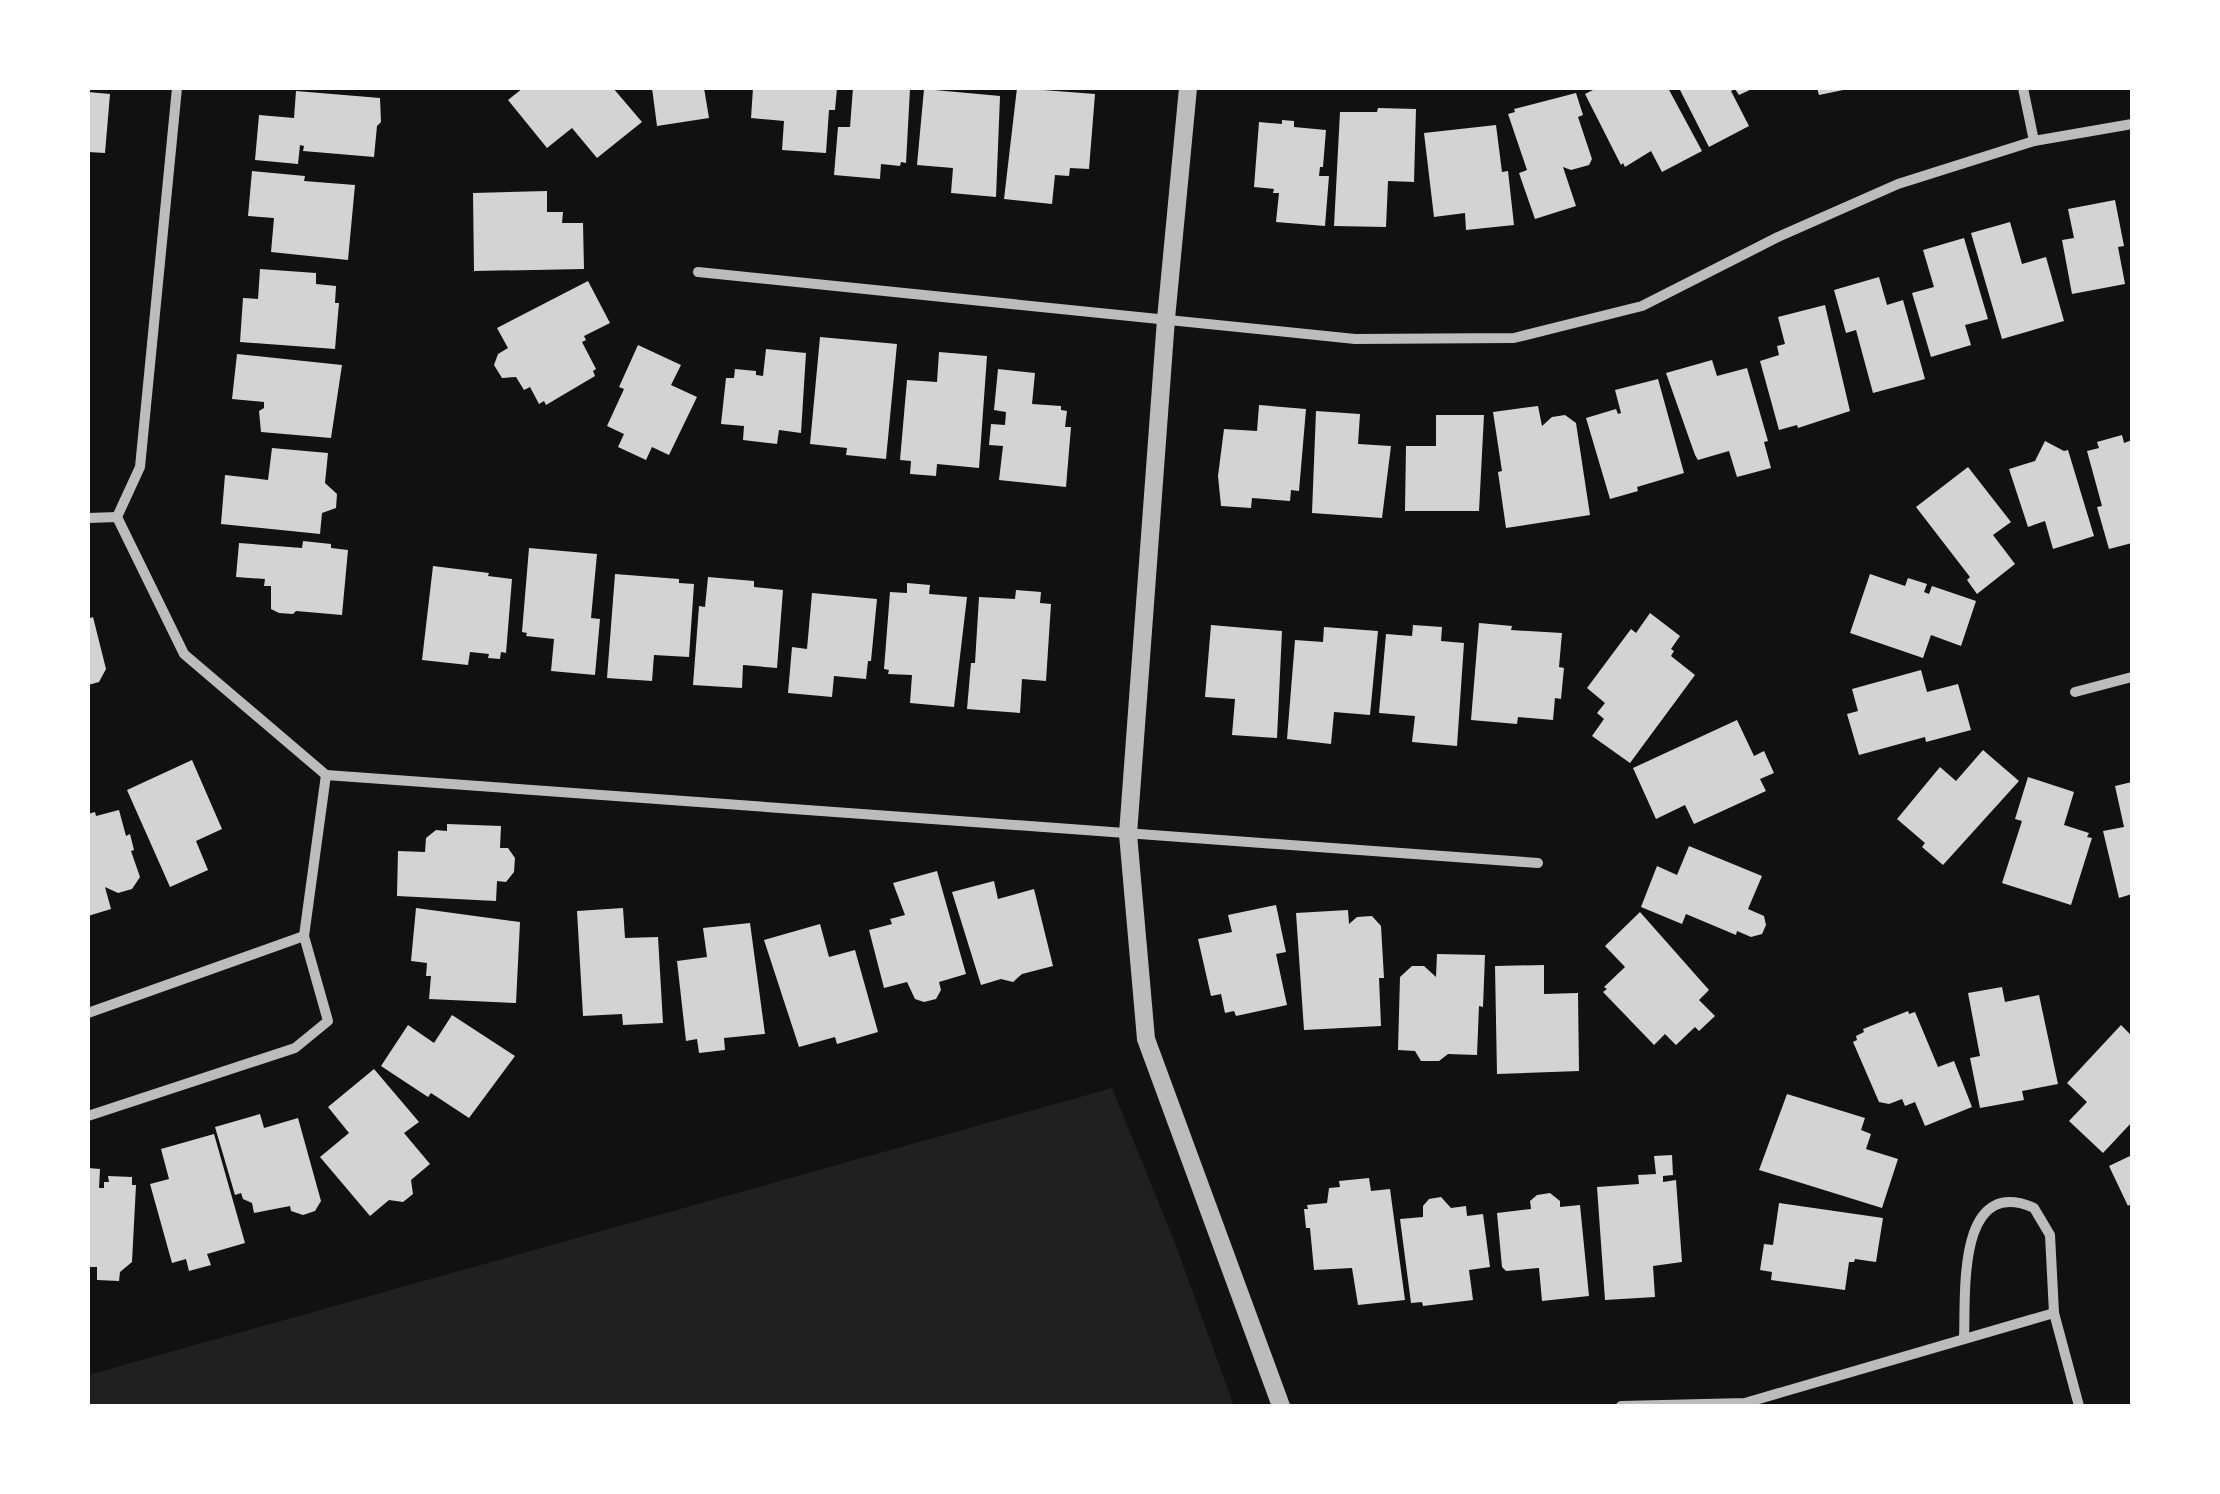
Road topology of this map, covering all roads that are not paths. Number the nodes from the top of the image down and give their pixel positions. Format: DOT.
graph roads {
  1 [pos="177,88"];
  2 [pos="1188,88"];
  3 [pos="2023,88"];
  4 [pos="2132,124"];
  5 [pos="2034,140"];
  6 [pos="698,272"];
  7 [pos="1166,319"];
  8 [pos="117,516"];
  9 [pos="88,518"];
  10 [pos="2132,676"];
  11 [pos="2075,692"];
  12 [pos="326,775"];
  13 [pos="1128,834"];
  14 [pos="1538,863"];
  15 [pos="304,936"];
  16 [pos="88,1012"];
  17 [pos="88,1116"];
  18 [pos="2054,1314"];
  19 [pos="1964,1338"];
  20 [pos="1281,1406"];
  21 [pos="1620,1406"];
  22 [pos="2079,1406"];
  1 -- 8 [label="street"];
  2 -- 7 [label="street"];
  3 -- 5 [label="street"];
  4 -- 5 [label="street"];
  5 -- 7 [label="street"];
  6 -- 7 [label="street"];
  7 -- 13 [label="street"];
  8 -- 9 [label="street"];
  8 -- 12 [label="street"];
  10 -- 11 [label="street"];
  12 -- 13 [label="street"];
  12 -- 15 [label="street"];
  13 -- 14 [label="street"];
  13 -- 20 [label="street"];
  15 -- 16 [label="street"];
  15 -- 17 [label="street"];
  18 -- 19 [label="street"];
  18 -- 19 [label="street"];
  18 -- 22 [label="street"];
  19 -- 21 [label="street"];
}
